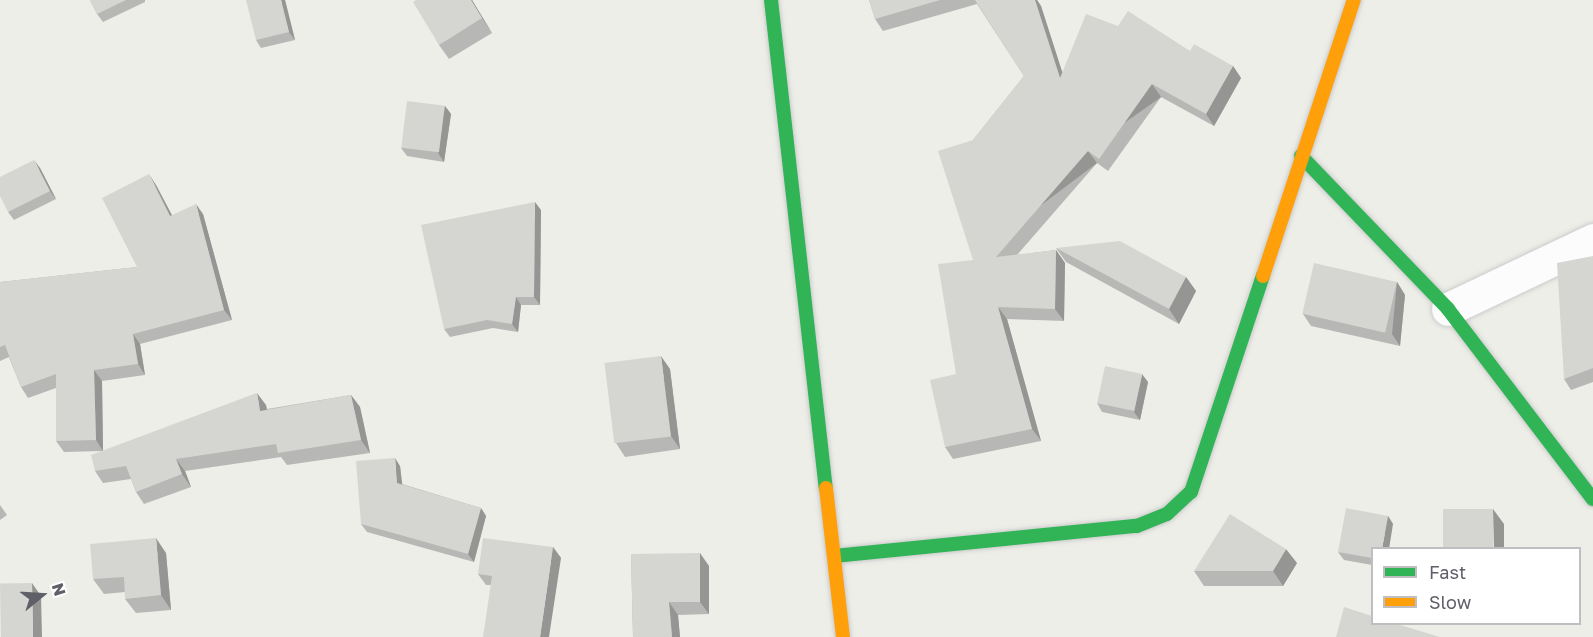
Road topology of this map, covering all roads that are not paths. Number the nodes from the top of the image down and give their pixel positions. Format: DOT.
graph roads {
  1 [pos="771,0"];
  2 [pos="1354,0"];
  3 [pos="1301,156"];
  4 [pos="1593,240"];
  5 [pos="1448,309"];
  6 [pos="1593,499"];
  7 [pos="834,556"];
  8 [pos="843,637"];
  1 -- 7 [label="street"];
  2 -- 3 [label="street"];
  3 -- 5 [label="street"];
  3 -- 7 [label="street"];
  4 -- 5 [label="street"];
  5 -- 6 [label="street"];
  7 -- 8 [label="street"];
}
